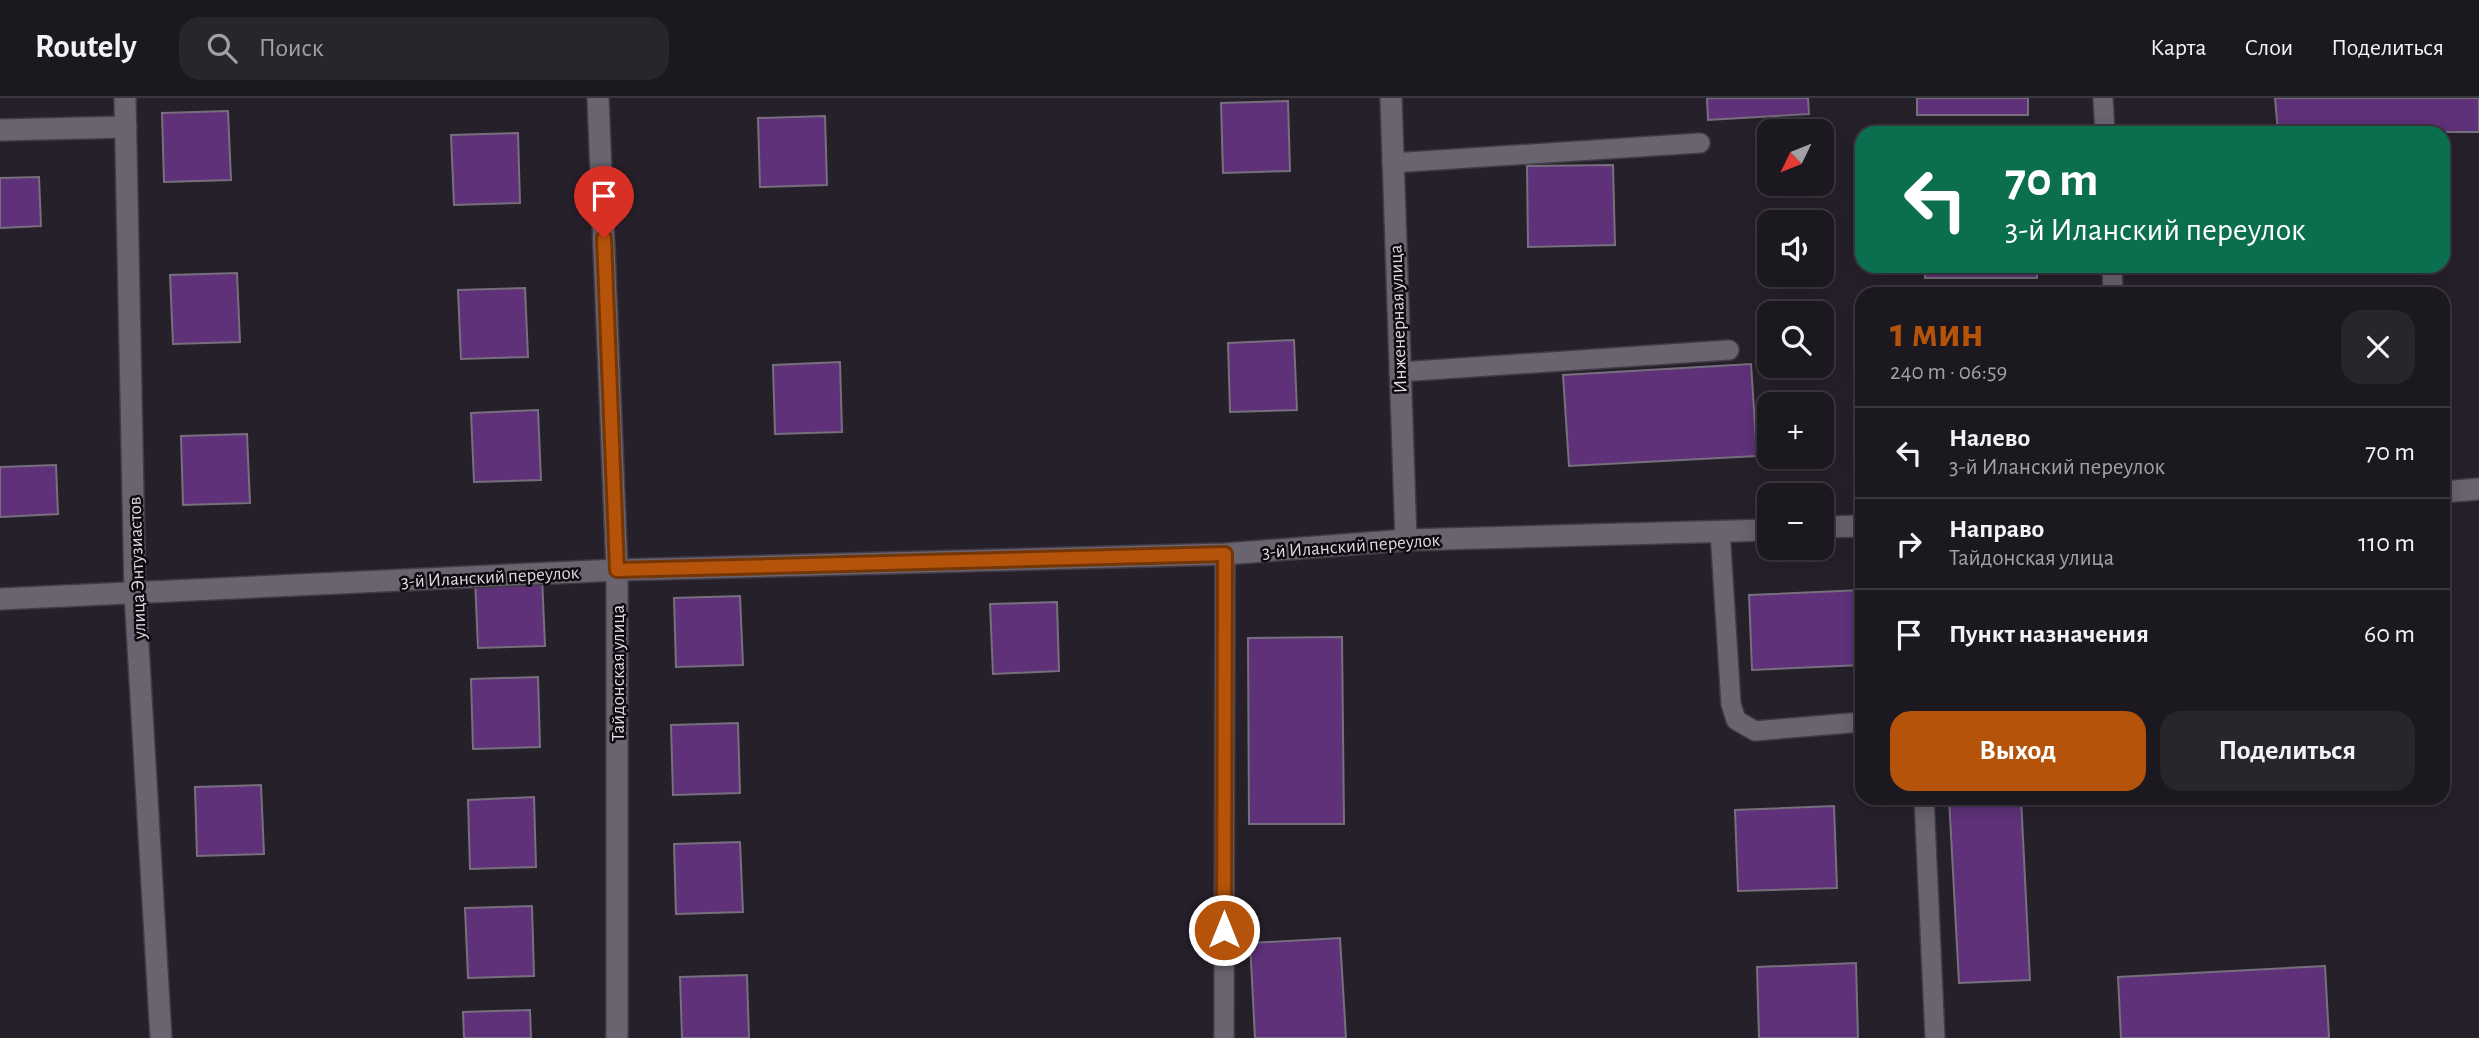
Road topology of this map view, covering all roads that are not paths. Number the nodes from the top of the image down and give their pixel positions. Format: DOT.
graph roads {
  1 [pos="125,98"];
  2 [pos="598,98"];
  3 [pos="1391,98"];
  4 [pos="2103,98"];
  5 [pos="2105,126"];
  6 [pos="125,127"];
  7 [pos="0,130"];
  8 [pos="1700,143"];
  9 [pos="1392,163"];
  10 [pos="1729,349"];
  11 [pos="1399,372"];
  12 [pos="2479,489"];
  13 [pos="2450,491"];
  14 [pos="1855,526"];
  15 [pos="1834,527"];
  16 [pos="1757,530"];
  17 [pos="1720,531"];
  18 [pos="1406,540"];
  19 [pos="1225,554"];
  20 [pos="617,570"];
  21 [pos="135,594"];
  22 [pos="0,599"];
  23 [pos="1855,723"];
  24 [pos="1924,805"];
  25 [pos="161,1038"];
  26 [pos="617,1038"];
  27 [pos="1224,1038"];
  28 [pos="1935,1038"];
  1 -- 6 [label="street, улица Энтузиастов"];
  2 -- 20 [label="street, Тайдонская улица"];
  3 -- 9 [label="street, Инженерная улица"];
  4 -- 5 [label="lane"];
  6 -- 7 [label="street"];
  6 -- 21 [label="street, улица Энтузиастов"];
  8 -- 9 [label="lane"];
  9 -- 11 [label="street, Инженерная улица"];
  10 -- 11 [label="lane"];
  11 -- 18 [label="street, Инженерная улица"];
  12 -- 13 [label="street"];
  14 -- 15 [label="street"];
  16 -- 17 [label="street, 3-й Иланский переулок"];
  17 -- 18 [label="street, 3-й Иланский переулок"];
  17 -- 23 [label="lane"];
  18 -- 19 [label="street, 3-й Иланский переулок"];
  19 -- 20 [label="street, 3-й Иланский переулок"];
  19 -- 27 [label="lane"];
  20 -- 21 [label="street, 3-й Иланский переулок"];
  20 -- 26 [label="street, Тайдонская улица"];
  21 -- 22 [label="street, 3-й Иланский переулок"];
  21 -- 25 [label="street, улица Энтузиастов"];
  24 -- 28 [label="lane"];
}
